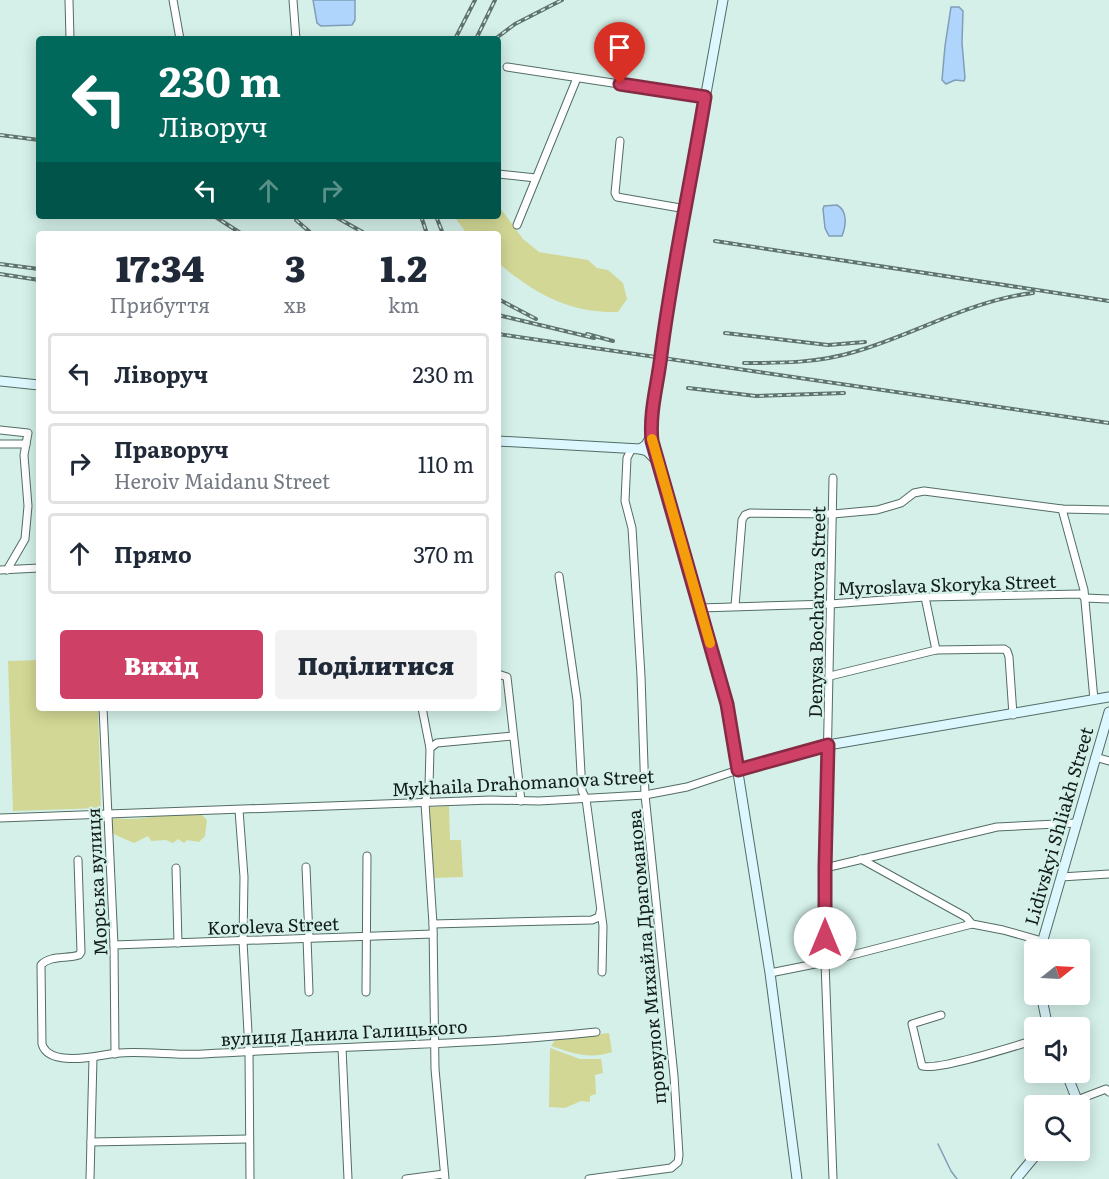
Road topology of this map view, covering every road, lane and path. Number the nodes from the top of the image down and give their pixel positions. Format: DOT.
graph roads {
  1 [pos="69,0"];
  2 [pos="172,0"];
  3 [pos="293,0"];
  4 [pos="723,0"];
  5 [pos="70,36"];
  6 [pos="179,36"];
  7 [pos="296,36"];
  8 [pos="507,67"];
  9 [pos="577,78"];
  10 [pos="705,97"];
  11 [pos="620,141"];
  12 [pos="501,174"];
  13 [pos="536,178"];
  14 [pos="686,209"];
  15 [pos="517,225"];
  16 [pos="0,381"];
  17 [pos="36,385"];
  18 [pos="0,430"];
  19 [pos="651,431"];
  20 [pos="501,441"];
  21 [pos="0,444"];
  22 [pos="26,444"];
  23 [pos="636,448"];
  24 [pos="657,462"];
  25 [pos="834,478"];
  26 [pos="1062,509"];
  27 [pos="1109,510"];
  28 [pos="833,514"];
  29 [pos="36,568"];
  30 [pos="4,570"];
  31 [pos="560,576"];
  32 [pos="925,597"];
  33 [pos="1085,598"];
  34 [pos="1109,599"];
  35 [pos="830,604"];
  36 [pos="735,606"];
  37 [pos="700,608"];
  38 [pos="936,650"];
  39 [pos="501,675"];
  40 [pos="830,676"];
  41 [pos="1109,697"];
  42 [pos="1094,700"];
  43 [pos="103,711"];
  44 [pos="423,711"];
  45 [pos="1109,711"];
  46 [pos="1013,714"];
  47 [pos="513,736"];
  48 [pos="828,745"];
  49 [pos="430,748"];
  50 [pos="1095,757"];
  51 [pos="1109,761"];
  52 [pos="738,770"];
  53 [pos="645,795"];
  54 [pos="586,799"];
  55 [pos="521,801"];
  56 [pos="426,803"];
  57 [pos="239,810"];
  58 [pos="107,815"];
  59 [pos="0,818"];
  60 [pos="1076,823"];
  61 [pos="367,856"];
  62 [pos="861,859"];
  63 [pos="78,860"];
  64 [pos="306,867"];
  65 [pos="176,868"];
  66 [pos="825,868"];
  67 [pos="1109,874"];
  68 [pos="1061,878"];
  69 [pos="600,910"];
  70 [pos="433,924"];
  71 [pos="972,924"];
  72 [pos="433,934"];
  73 [pos="366,937"];
  74 [pos="308,938"];
  75 [pos="1026,939"];
  76 [pos="1043,939"];
  77 [pos="243,941"];
  78 [pos="178,943"];
  79 [pos="114,945"];
  80 [pos="825,962"];
  81 [pos="602,972"];
  82 [pos="770,973"];
  83 [pos="309,992"];
  84 [pos="366,992"];
  85 [pos="941,1015"];
  86 [pos="596,1032"];
  87 [pos="434,1043"];
  88 [pos="1024,1043"];
  89 [pos="342,1048"];
  90 [pos="249,1051"];
  91 [pos="115,1054"];
  92 [pos="93,1058"];
  93 [pos="1109,1092"];
  94 [pos="1090,1096"];
  95 [pos="248,1139"];
  96 [pos="91,1142"];
  97 [pos="1031,1161"];
  98 [pos="444,1176"];
  99 [pos="90,1179"];
  100 [pos="250,1179"];
  101 [pos="348,1179"];
  102 [pos="406,1179"];
  103 [pos="588,1179"];
  104 [pos="797,1179"];
  105 [pos="833,1179"];
  106 [pos="1016,1179"];
  1 -- 5 [label="street"];
  2 -- 6 [label="street"];
  3 -- 7 [label="street"];
  4 -- 10 [label="street"];
  8 -- 9 [label="street"];
  9 -- 10 [label="street"];
  9 -- 13 [label="street"];
  10 -- 14 [label="street"];
  11 -- 14 [label="street"];
  12 -- 13 [label="street"];
  13 -- 15 [label="street"];
  14 -- 19 [label="street"];
  16 -- 17 [label="street"];
  18 -- 22 [label="street"];
  19 -- 23 [label="street"];
  19 -- 24 [label="street"];
  20 -- 23 [label="street"];
  21 -- 22 [label="street"];
  22 -- 30 [label="street"];
  23 -- 24 [label="street"];
  23 -- 53 [label="street, провулок Михайла Драгоманова"];
  24 -- 37 [label="street"];
  25 -- 28 [label="street, Denysa Bocharova Street"];
  26 -- 27 [label="street"];
  26 -- 28 [label="street"];
  26 -- 33 [label="street"];
  28 -- 35 [label="street, Denysa Bocharova Street"];
  28 -- 36 [label="street"];
  29 -- 30 [label="street"];
  31 -- 54 [label="street"];
  32 -- 33 [label="street, Myroslava Skoryka Street"];
  32 -- 35 [label="street, Myroslava Skoryka Street"];
  32 -- 38 [label="street"];
  33 -- 34 [label="street, Myroslava Skoryka Street"];
  33 -- 42 [label="street"];
  35 -- 36 [label="street, Myroslava Skoryka Street"];
  35 -- 40 [label="street, Denysa Bocharova Street"];
  36 -- 37 [label="street, Myroslava Skoryka Street"];
  37 -- 52 [label="street"];
  38 -- 40 [label="street"];
  38 -- 46 [label="street"];
  39 -- 47 [label="street"];
  40 -- 48 [label="street, Denysa Bocharova Street"];
  41 -- 42 [label="street, Mykhaila Drahomanova Street"];
  42 -- 46 [label="street, Mykhaila Drahomanova Street"];
  43 -- 58 [label="street, Морська вулиця"];
  44 -- 49 [label="street"];
  45 -- 50 [label="street, Lidivskyi Shliakh Street"];
  46 -- 48 [label="street, Mykhaila Drahomanova Street"];
  47 -- 49 [label="street"];
  47 -- 55 [label="street"];
  48 -- 52 [label="street, Mykhaila Drahomanova Street"];
  48 -- 66 [label="street, Denysa Bocharova Street"];
  49 -- 56 [label="street"];
  50 -- 51 [label="street"];
  50 -- 60 [label="street, Lidivskyi Shliakh Street"];
  52 -- 53 [label="street, Mykhaila Drahomanova Street"];
  52 -- 82 [label="street"];
  53 -- 54 [label="street, Mykhaila Drahomanova Street"];
  53 -- 103 [label="street, провулок Михайла Драгоманова"];
  54 -- 55 [label="street, Mykhaila Drahomanova Street"];
  54 -- 69 [label="street"];
  55 -- 56 [label="street, Mykhaila Drahomanova Street"];
  56 -- 57 [label="street, Mykhaila Drahomanova Street"];
  56 -- 70 [label="street"];
  57 -- 58 [label="street, Mykhaila Drahomanova Street"];
  57 -- 77 [label="street"];
  58 -- 59 [label="street, Mykhaila Drahomanova Street"];
  58 -- 79 [label="street, Морська вулиця"];
  60 -- 62 [label="street"];
  60 -- 68 [label="street, Lidivskyi Shliakh Street"];
  61 -- 73 [label="street"];
  62 -- 66 [label="street"];
  62 -- 71 [label="street"];
  63 -- 92 [label="street, вулиця Данила Галицького"];
  64 -- 74 [label="street"];
  65 -- 78 [label="street"];
  66 -- 80 [label="street, Denysa Bocharova Street"];
  67 -- 68 [label="street"];
  68 -- 76 [label="street, Lidivskyi Shliakh Street"];
  69 -- 70 [label="street"];
  69 -- 81 [label="street"];
  70 -- 72 [label="street"];
  71 -- 75 [label="street"];
  71 -- 80 [label="street"];
  72 -- 73 [label="street, Koroleva Street"];
  72 -- 87 [label="street"];
  73 -- 74 [label="street, Koroleva Street"];
  73 -- 84 [label="street"];
  74 -- 77 [label="street, Koroleva Street"];
  74 -- 83 [label="street"];
  77 -- 78 [label="street, Koroleva Street"];
  77 -- 90 [label="street"];
  78 -- 79 [label="street, Koroleva Street"];
  79 -- 91 [label="street, Морська вулиця"];
  80 -- 82 [label="street"];
  80 -- 105 [label="street, Denysa Bocharova Street"];
  82 -- 104 [label="street"];
  85 -- 88 [label="street"];
  86 -- 87 [label="street, вулиця Данила Галицького"];
  87 -- 89 [label="street, вулиця Данила Галицького"];
  87 -- 98 [label="street"];
  89 -- 90 [label="street, вулиця Данила Галицького"];
  89 -- 101 [label="street"];
  90 -- 91 [label="street, вулиця Данила Галицького"];
  90 -- 95 [label="street"];
  91 -- 92 [label="street, вулиця Данила Галицького"];
  92 -- 96 [label="street"];
  93 -- 94 [label="street"];
  95 -- 96 [label="street"];
  95 -- 100 [label="street"];
  96 -- 99 [label="street"];
  97 -- 106 [label="street"];
  98 -- 102 [label="street"];
}
